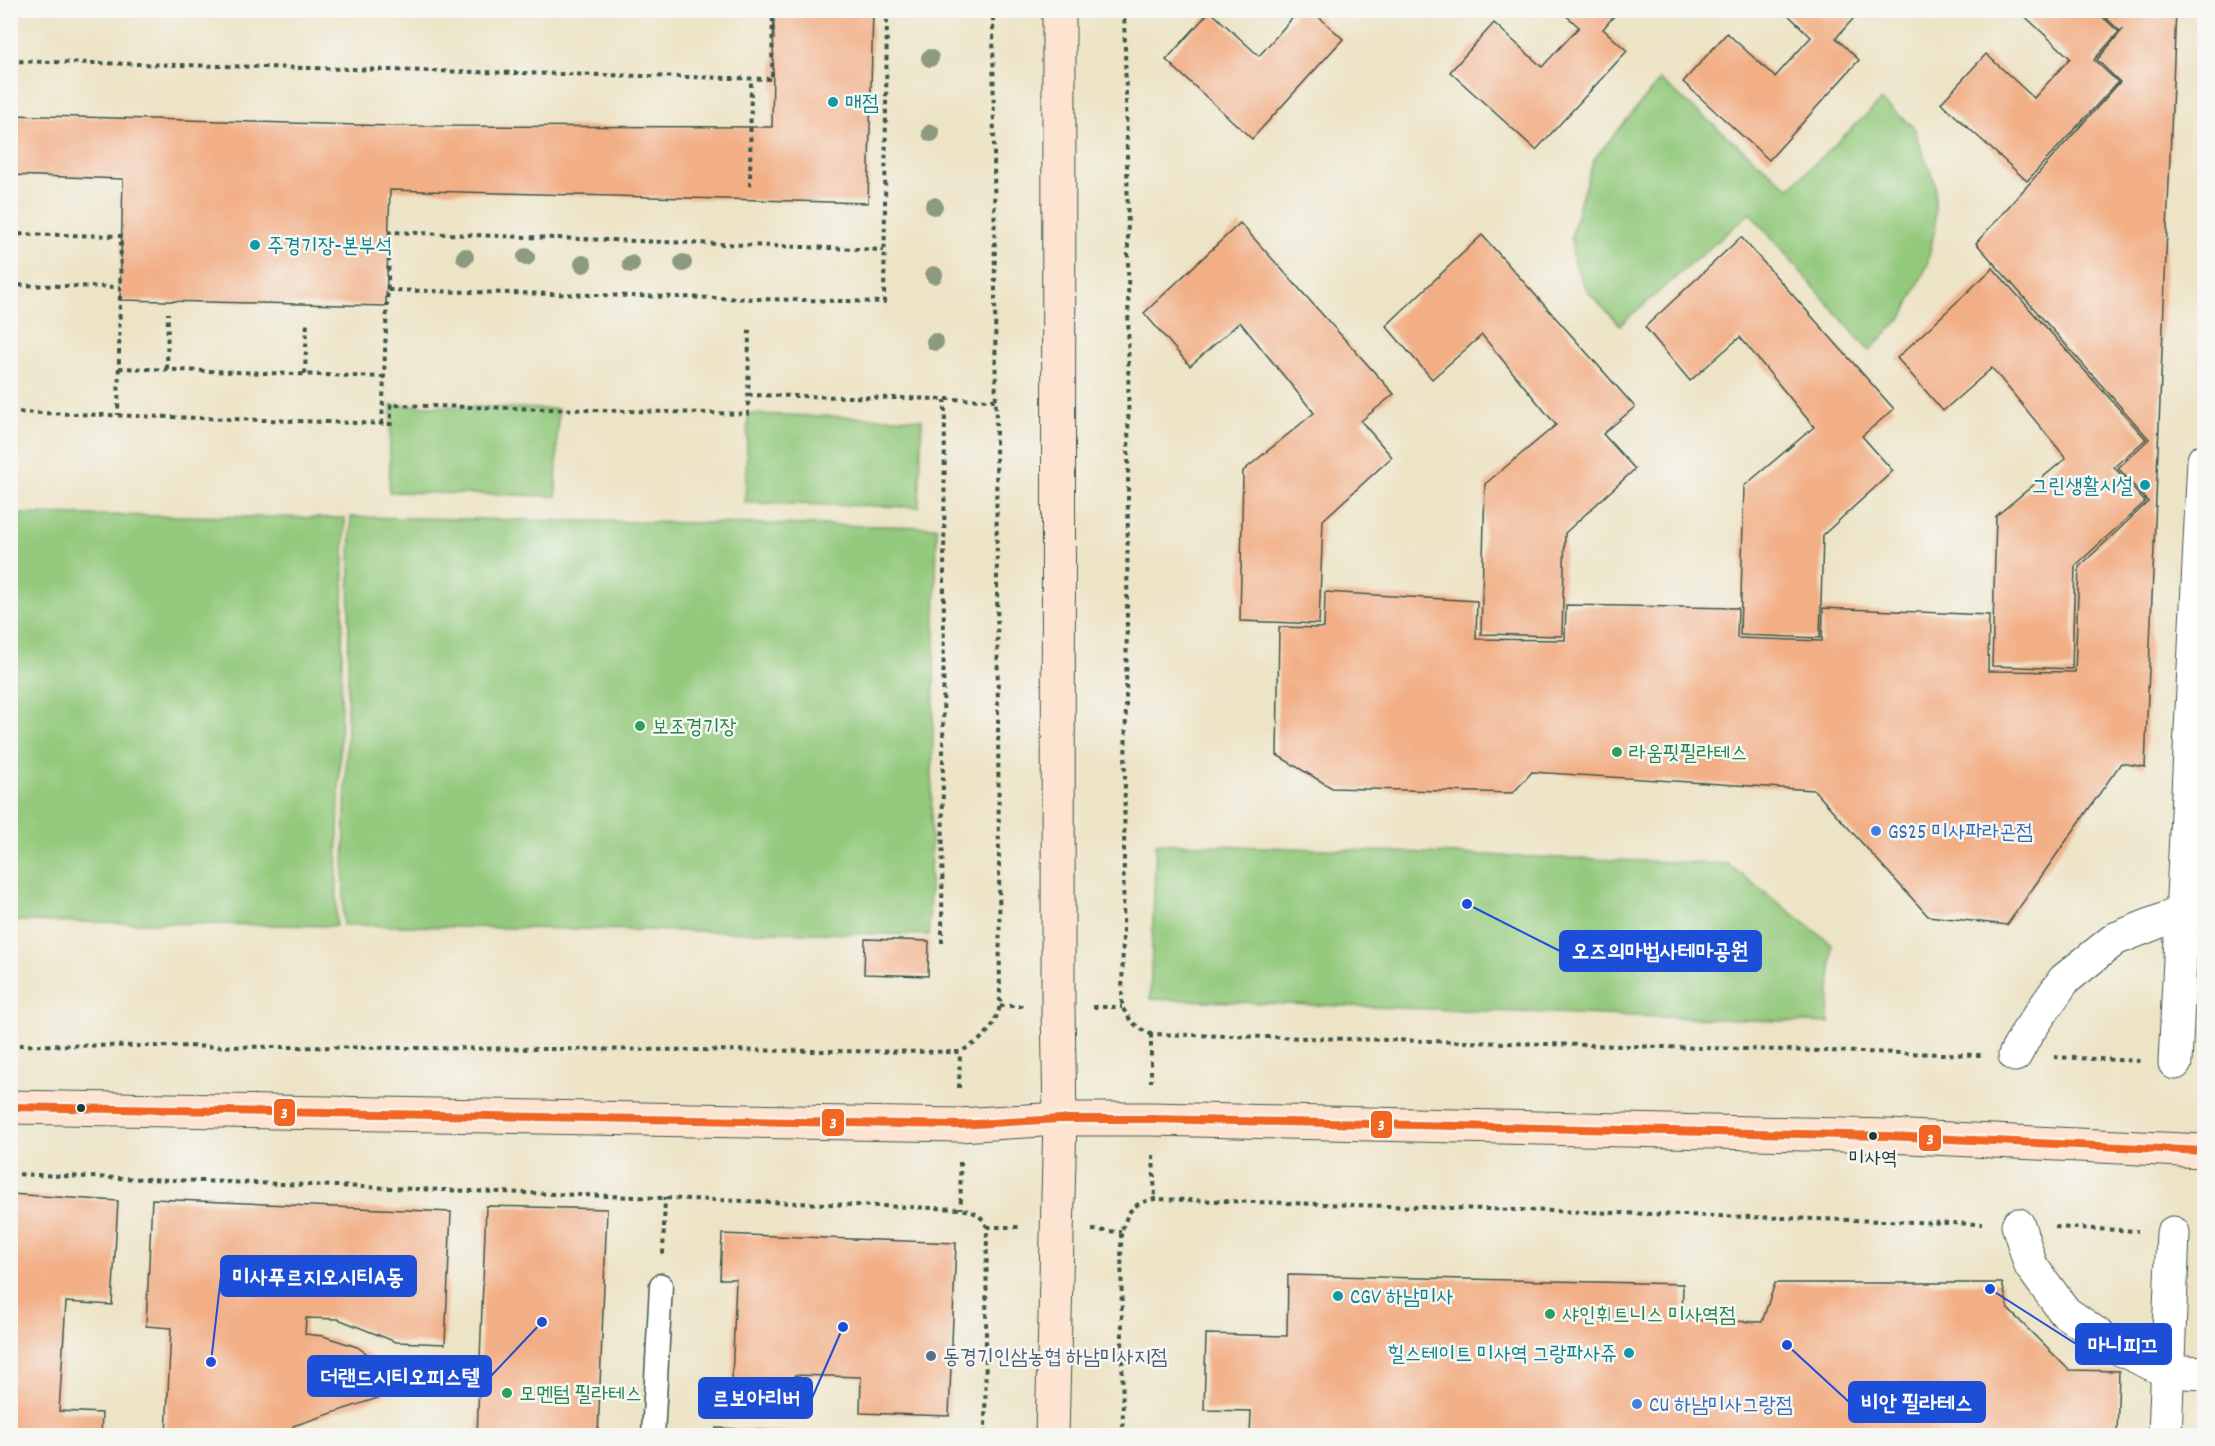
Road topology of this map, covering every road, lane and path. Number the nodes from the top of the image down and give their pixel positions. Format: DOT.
graph roads {
  1 [pos="773,10"];
  2 [pos="887,10"];
  3 [pos="993,10"];
  4 [pos="1059,10"];
  5 [pos="1124,10"];
  6 [pos="10,61"];
  7 [pos="752,78"];
  8 [pos="750,186"];
  9 [pos="10,234"];
  10 [pos="884,250"];
  11 [pos="10,285"];
  12 [pos="119,287"];
  13 [pos="388,290"];
  14 [pos="168,313"];
  15 [pos="307,321"];
  16 [pos="748,327"];
  17 [pos="119,368"];
  18 [pos="167,369"];
  19 [pos="305,374"];
  20 [pos="383,377"];
  21 [pos="748,395"];
  22 [pos="945,400"];
  23 [pos="995,400"];
  24 [pos="10,412"];
  25 [pos="117,415"];
  26 [pos="381,424"];
  27 [pos="2205,460"];
  28 [pos="2194,912"];
  29 [pos="942,943"];
  30 [pos="10,1045"];
  31 [pos="2015,1056"];
  32 [pos="2175,1063"];
  33 [pos="10,1107"];
  34 [pos="1060,1119"];
  35 [pos="2205,1151"];
  36 [pos="10,1174"];
  37 [pos="665,1197"];
  38 [pos="2019,1225"];
  39 [pos="2173,1233"];
  40 [pos="661,1285"];
  41 [pos="2167,1371"];
  42 [pos="2205,1373"];
  43 [pos="653,1436"];
  44 [pos="985,1436"];
  45 [pos="1052,1436"];
  46 [pos="1123,1436"];
  47 [pos="2165,1436"];
  1 -- 7 [label="path"];
  2 -- 10 [label="path"];
  3 -- 23 [label="path"];
  4 -- 34 [label="main road"];
  5 -- 31 [label="path"];
  6 -- 7 [label="path"];
  7 -- 8 [label="path"];
  9 -- 12 [label="path"];
  10 -- 13 [label="path"];
  10 -- 13 [label="path"];
  11 -- 12 [label="path"];
  12 -- 17 [label="path"];
  13 -- 20 [label="path"];
  14 -- 18 [label="path"];
  15 -- 19 [label="path"];
  16 -- 21 [label="path"];
  17 -- 18 [label="path"];
  17 -- 25 [label="path"];
  18 -- 19 [label="path"];
  19 -- 20 [label="path"];
  20 -- 26 [label="path"];
  21 -- 22 [label="path"];
  21 -- 26 [label="path"];
  22 -- 23 [label="path"];
  22 -- 29 [label="path"];
  23 -- 30 [label="path"];
  24 -- 25 [label="path"];
  25 -- 26 [label="path"];
  27 -- 28 [label="street"];
  28 -- 31 [label="street"];
  28 -- 32 [label="street"];
  31 -- 32 [label="path"];
  33 -- 34 [label="main road"];
  34 -- 35 [label="main road"];
  34 -- 45 [label="main road"];
  36 -- 37 [label="path"];
  37 -- 40 [label="path"];
  37 -- 44 [label="path"];
  38 -- 39 [label="path"];
  38 -- 41 [label="street"];
  38 -- 46 [label="path"];
  39 -- 41 [label="street"];
  40 -- 43 [label="lane"];
  41 -- 42 [label="street"];
  41 -- 47 [label="street"];
}
